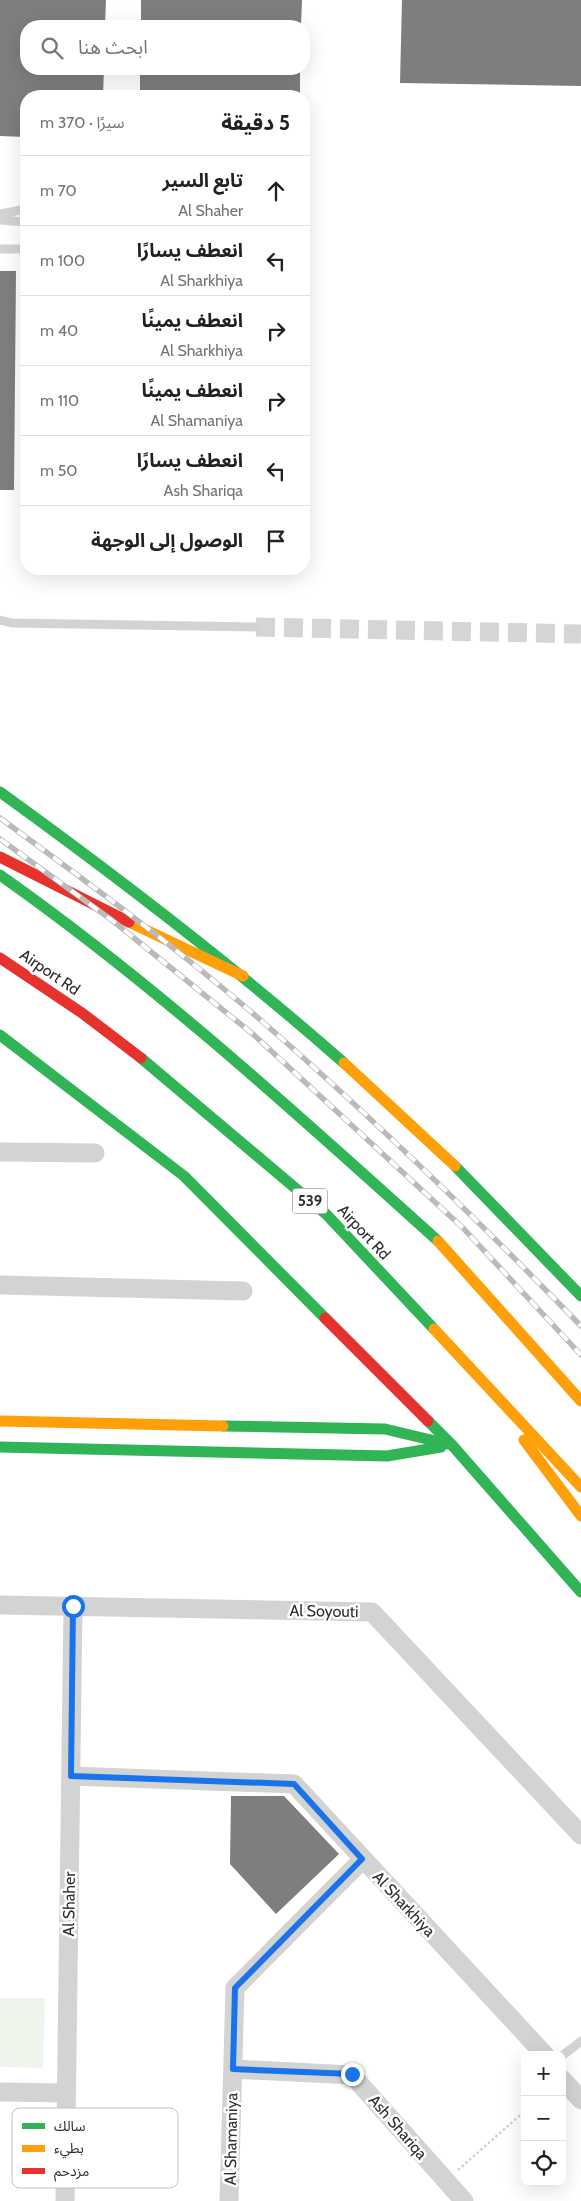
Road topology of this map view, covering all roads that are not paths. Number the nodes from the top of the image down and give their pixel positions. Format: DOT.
graph roads {
  1 [pos="20,210"];
  2 [pos="0,214"];
  3 [pos="0,220"];
  4 [pos="20,222"];
  5 [pos="0,249"];
  6 [pos="20,249"];
  7 [pos="0,620"];
  8 [pos="256,627"];
  9 [pos="0,792"];
  10 [pos="0,858"];
  11 [pos="0,876"];
  12 [pos="0,958"];
  13 [pos="243,976"];
  14 [pos="0,1035"];
  15 [pos="0,1152"];
  16 [pos="95,1154"];
  17 [pos="0,1285"];
  18 [pos="243,1291"];
  19 [pos="581,1296"];
  20 [pos="462,1359"];
  21 [pos="581,1401"];
  22 [pos="0,1421"];
  23 [pos="452,1445"];
  24 [pos="0,1447"];
  25 [pos="581,1487"];
  26 [pos="581,1516"];
  27 [pos="581,1592"];
  28 [pos="0,1605"];
  29 [pos="73,1606"];
  30 [pos="71,1776"];
  31 [pos="581,1835"];
  32 [pos="362,1859"];
  33 [pos="581,2041"];
  34 [pos="541,2051"];
  35 [pos="566,2053"];
  36 [pos="233,2069"];
  37 [pos="566,2083"];
  38 [pos="0,2092"];
  39 [pos="66,2093"];
  40 [pos="581,2100"];
  41 [pos="66,2108"];
  42 [pos="65,2188"];
  43 [pos="454,2194"];
  44 [pos="65,2201"];
  45 [pos="229,2201"];
  1 -- 2 [label="lane"];
  3 -- 4 [label="lane"];
  5 -- 6 [label="lane"];
  7 -- 8 [label="lane"];
  9 -- 13 [label="main road"];
  10 -- 13 [label="main road"];
  11 -- 21 [label="main road"];
  12 -- 20 [label="main road, Airport Rd / 539"];
  13 -- 19 [label="main road"];
  14 -- 23 [label="main road"];
  15 -- 16 [label="street"];
  17 -- 18 [label="street"];
  20 -- 25 [label="main road, Airport Rd / 539"];
  20 -- 26 [label="main road"];
  22 -- 23 [label="main road"];
  23 -- 24 [label="main road"];
  23 -- 27 [label="main road"];
  28 -- 29 [label="street, Al Soyouti"];
  29 -- 30 [label="street, Al Shaher"];
  29 -- 31 [label="street, Al Soyouti"];
  30 -- 32 [label="street, Al Sharkhiya"];
  30 -- 39 [label="street, Al Shaher"];
  32 -- 34 [label="street, Al Sharkhiya"];
  32 -- 36 [label="street, Al Shamaniya"];
  33 -- 35 [label="lane"];
  36 -- 43 [label="street, Ash Shariqa"];
  36 -- 45 [label="street, Al Shamaniya"];
  37 -- 40 [label="street"];
  38 -- 39 [label="street"];
  39 -- 41 [label="street, Al Shaher"];
  42 -- 44 [label="street, Al Shaher"];
}
